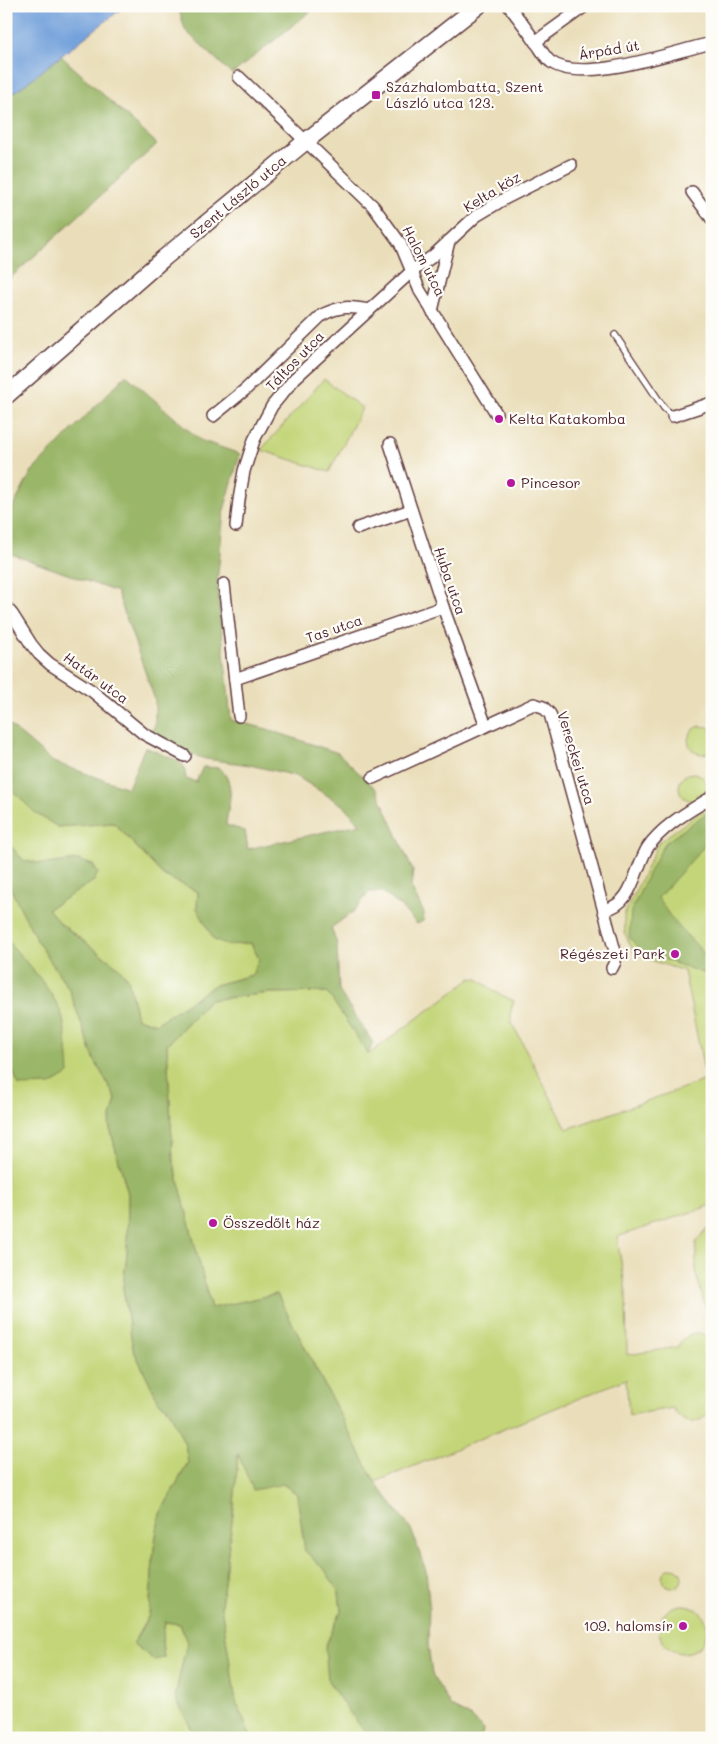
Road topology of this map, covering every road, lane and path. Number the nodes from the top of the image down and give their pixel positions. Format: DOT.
graph roads {
  1 [pos="478,6"];
  2 [pos="509,6"];
  3 [pos="585,6"];
  4 [pos="535,42"];
  5 [pos="712,43"];
  6 [pos="239,77"];
  7 [pos="306,140"];
  8 [pos="571,165"];
  9 [pos="692,192"];
  10 [pos="712,219"];
  11 [pos="449,240"];
  12 [pos="411,272"];
  13 [pos="368,310"];
  14 [pos="432,310"];
  15 [pos="615,335"];
  16 [pos="6,396"];
  17 [pos="712,403"];
  18 [pos="496,413"];
  19 [pos="213,416"];
  20 [pos="673,416"];
  21 [pos="390,444"];
  22 [pos="411,510"];
  23 [pos="236,526"];
  24 [pos="358,528"];
  25 [pos="224,584"];
  26 [pos="6,607"];
  27 [pos="443,607"];
  28 [pos="234,679"];
  29 [pos="239,716"];
  30 [pos="486,726"];
  31 [pos="184,756"];
  32 [pos="374,778"];
  33 [pos="712,797"];
  34 [pos="604,910"];
  35 [pos="612,968"];
  1 -- 7 [label="street, Szent László utca"];
  2 -- 4 [label="street, Árpád út"];
  3 -- 4 [label="street"];
  4 -- 5 [label="street, Árpád út"];
  6 -- 7 [label="street, Halom utca"];
  7 -- 12 [label="street, Halom utca"];
  7 -- 16 [label="street, Szent László utca"];
  8 -- 11 [label="street, Kelta köz"];
  9 -- 10 [label="street"];
  11 -- 12 [label="street, Kelta köz"];
  11 -- 14 [label="street"];
  12 -- 13 [label="street, Táltos utca"];
  12 -- 14 [label="street, Halom utca"];
  13 -- 19 [label="street"];
  13 -- 23 [label="street, Táltos utca"];
  14 -- 18 [label="street, Halom utca"];
  15 -- 20 [label="lane"];
  17 -- 20 [label="street"];
  21 -- 22 [label="street, Huba utca"];
  22 -- 24 [label="street"];
  22 -- 27 [label="street, Huba utca"];
  25 -- 28 [label="street"];
  26 -- 31 [label="street, Határ utca"];
  27 -- 28 [label="street, Tas utca"];
  27 -- 30 [label="street, Huba utca"];
  28 -- 29 [label="street"];
  30 -- 32 [label="street, Vereckei utca"];
  30 -- 34 [label="street, Vereckei utca"];
  33 -- 34 [label="street"];
  34 -- 35 [label="street, Vereckei utca"];
}
